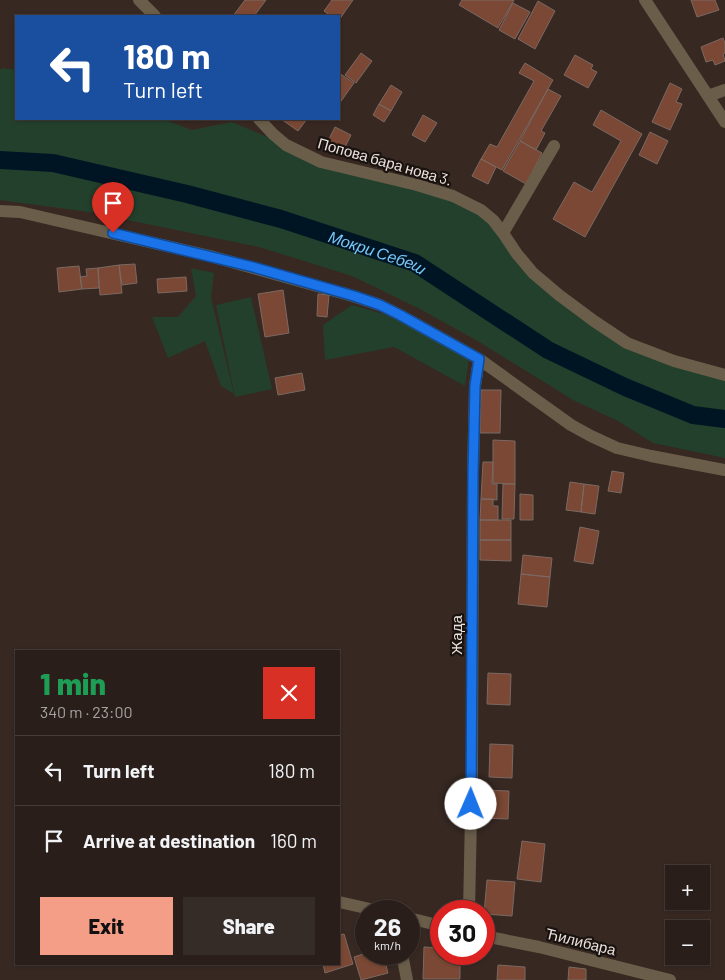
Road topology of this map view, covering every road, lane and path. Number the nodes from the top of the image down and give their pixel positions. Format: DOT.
graph roads {
  1 [pos="139,0"];
  2 [pos="645,0"];
  3 [pos="154,15"];
  4 [pos="725,90"];
  5 [pos="708,96"];
  6 [pos="260,120"];
  7 [pos="725,122"];
  8 [pos="554,146"];
  9 [pos="0,210"];
  10 [pos="503,233"];
  11 [pos="479,359"];
  12 [pos="725,375"];
  13 [pos="725,470"];
  14 [pos="469,900"];
  15 [pos="340,902"];
  16 [pos="355,906"];
  17 [pos="495,938"];
  18 [pos="404,965"];
  19 [pos="407,980"];
  20 [pos="670,980"];
  1 -- 3 [label="street"];
  2 -- 5 [label="street"];
  4 -- 5 [label="street"];
  5 -- 7 [label="street"];
  6 -- 10 [label="street, Попова бара нова 3."];
  8 -- 10 [label="street"];
  9 -- 11 [label="street"];
  10 -- 12 [label="street, Попова бара нова 3."];
  11 -- 13 [label="street"];
  11 -- 14 [label="street, Жада"];
  15 -- 16 [label="street"];
  17 -- 20 [label="street, Ћилибара"];
  18 -- 19 [label="street"];
}
